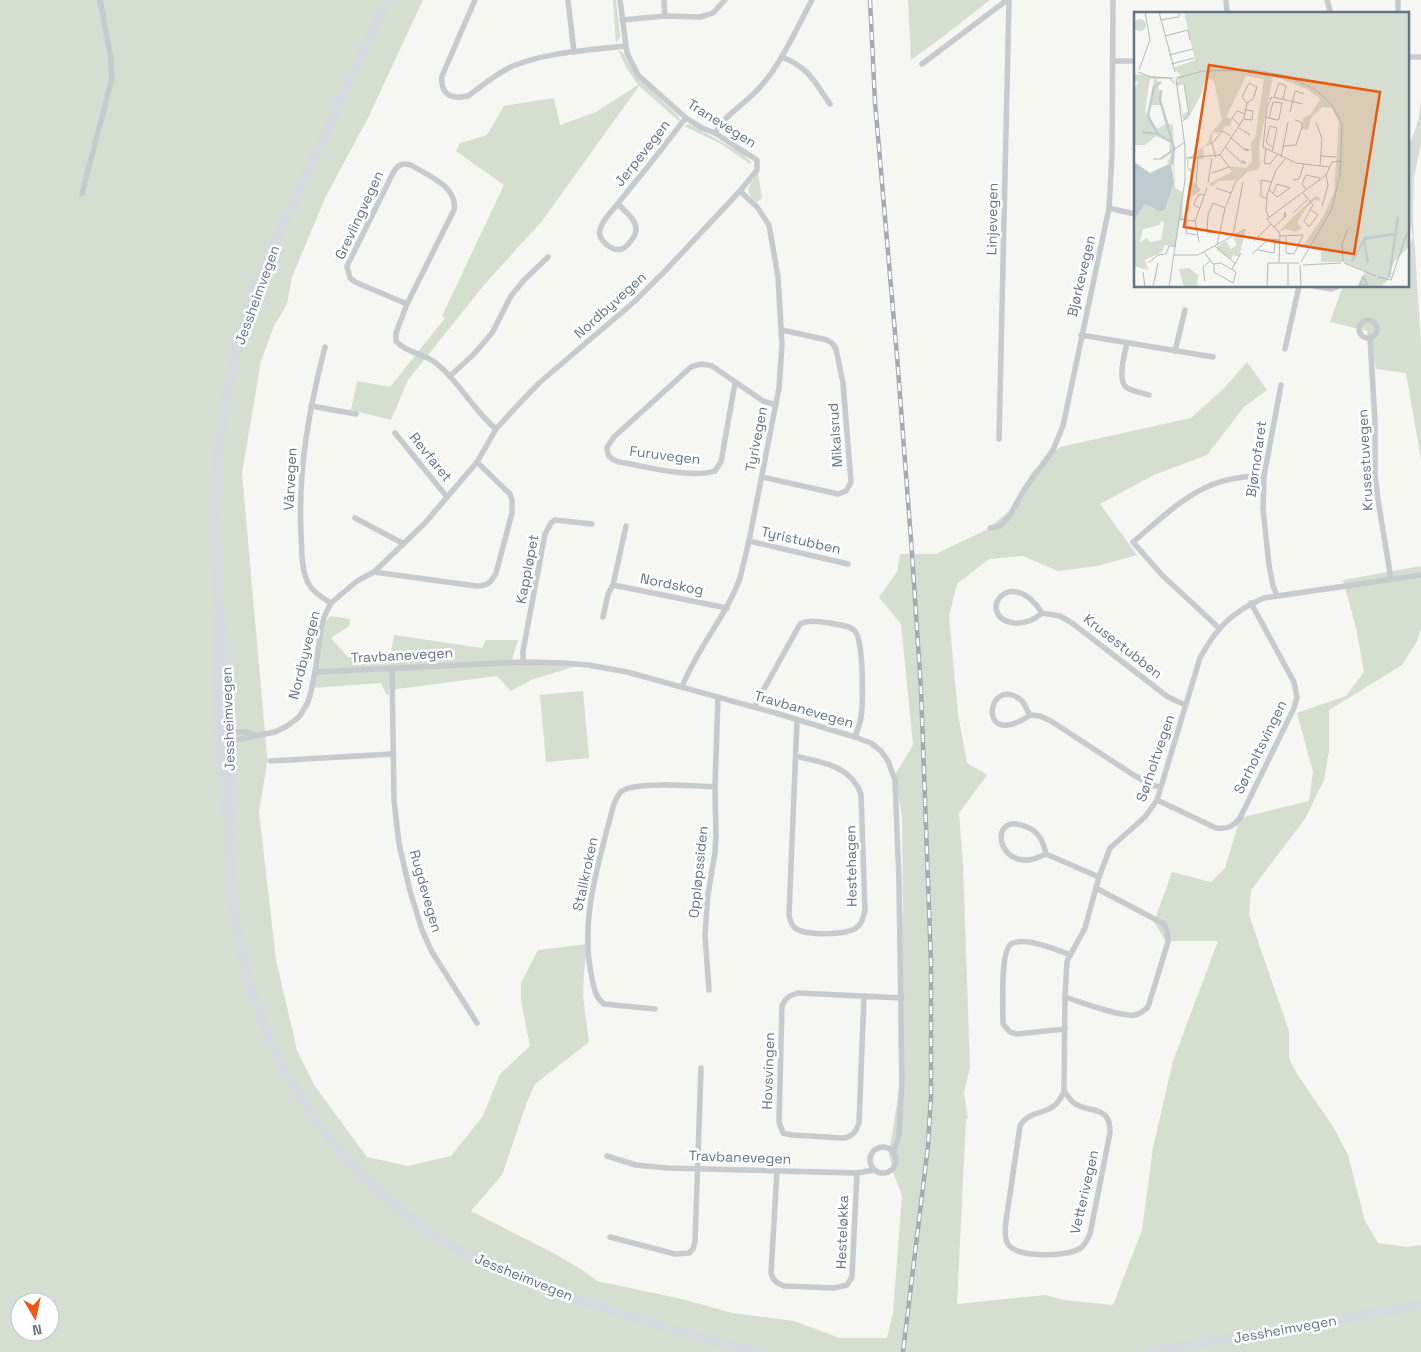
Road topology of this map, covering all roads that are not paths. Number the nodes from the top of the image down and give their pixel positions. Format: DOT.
graph roads {
  1 [pos="100,0"];
  2 [pos="387,0"];
  3 [pos="475,0"];
  4 [pos="568,0"];
  5 [pos="620,0"];
  6 [pos="664,0"];
  7 [pos="725,0"];
  8 [pos="812,0"];
  9 [pos="1008,0"];
  10 [pos="1113,0"];
  11 [pos="665,16"];
  12 [pos="622,20"];
  13 [pos="626,46"];
  14 [pos="574,52"];
  15 [pos="782,57"];
  16 [pos="1408,57"];
  17 [pos="1421,57"];
  18 [pos="1113,61"];
  19 [pos="1134,61"];
  20 [pos="922,64"];
  21 [pos="830,104"];
  22 [pos="686,118"];
  23 [pos="715,133"];
  24 [pos="758,165"];
  25 [pos="740,191"];
  26 [pos="82,194"];
  27 [pos="618,204"];
  28 [pos="1109,208"];
  29 [pos="1134,214"];
  30 [pos="548,257"];
  31 [pos="1299,288"];
  32 [pos="407,304"];
  33 [pos="1185,310"];
  34 [pos="782,330"];
  35 [pos="1081,335"];
  36 [pos="1370,338"];
  37 [pos="1127,343"];
  38 [pos="325,347"];
  39 [pos="1286,349"];
  40 [pos="1175,351"];
  41 [pos="1213,357"];
  42 [pos="450,376"];
  43 [pos="735,382"];
  44 [pos="1281,385"];
  45 [pos="1149,395"];
  46 [pos="776,405"];
  47 [pos="311,406"];
  48 [pos="356,414"];
  49 [pos="496,429"];
  50 [pos="395,433"];
  51 [pos="999,438"];
  52 [pos="477,462"];
  53 [pos="1264,476"];
  54 [pos="762,477"];
  55 [pos="447,497"];
  56 [pos="355,518"];
  57 [pos="592,524"];
  58 [pos="626,526"];
  59 [pos="990,528"];
  60 [pos="749,541"];
  61 [pos="404,544"];
  62 [pos="848,564"];
  63 [pos="374,572"];
  64 [pos="1421,575"];
  65 [pos="1391,579"];
  66 [pos="613,585"];
  67 [pos="1277,595"];
  68 [pos="331,603"];
  69 [pos="1251,603"];
  70 [pos="727,608"];
  71 [pos="219,612"];
  72 [pos="1042,613"];
  73 [pos="603,617"];
  74 [pos="1219,628"];
  75 [pos="523,662"];
  76 [pos="392,668"];
  77 [pos="316,672"];
  78 [pos="682,687"];
  79 [pos="718,697"];
  80 [pos="1186,705"];
  81 [pos="754,707"];
  82 [pos="1030,715"];
  83 [pos="797,720"];
  84 [pos="229,735"];
  85 [pos="219,736"];
  86 [pos="855,737"];
  87 [pos="392,754"];
  88 [pos="796,756"];
  89 [pos="271,761"];
  90 [pos="715,787"];
  91 [pos="1160,787"];
  92 [pos="1157,800"];
  93 [pos="229,827"];
  94 [pos="1046,854"];
  95 [pos="1099,877"];
  96 [pos="1096,888"];
  97 [pos="1070,955"];
  98 [pos="709,990"];
  99 [pos="864,996"];
  100 [pos="1065,997"];
  101 [pos="902,998"];
  102 [pos="655,1009"];
  103 [pos="477,1023"];
  104 [pos="1064,1029"];
  105 [pos="701,1068"];
  106 [pos="1064,1091"];
  107 [pos="894,1151"];
  108 [pos="607,1156"];
  109 [pos="698,1168"];
  110 [pos="874,1170"];
  111 [pos="776,1171"];
  112 [pos="857,1173"];
  113 [pos="610,1237"];
  114 [pos="1421,1305"];
  115 [pos="758,1352"];
  116 [pos="1149,1352"];
  1 -- 26 [label="street"];
  2 -- 71 [label="main road, Jessheimvegen"];
  3 -- 14 [label="street"];
  4 -- 14 [label="street"];
  5 -- 12 [label="street, Tranevegen"];
  6 -- 11 [label="street"];
  7 -- 11 [label="street"];
  8 -- 15 [label="street"];
  9 -- 20 [label="street"];
  9 -- 51 [label="street, Linjevegen"];
  10 -- 18 [label="street, Bjørkevegen"];
  11 -- 12 [label="street"];
  12 -- 13 [label="street, Tranevegen"];
  13 -- 14 [label="street"];
  13 -- 22 [label="street, Tranevegen"];
  15 -- 21 [label="street"];
  15 -- 23 [label="street"];
  16 -- 17 [label="street"];
  18 -- 19 [label="street"];
  18 -- 28 [label="street, Bjørkevegen"];
  22 -- 23 [label="street, Tranevegen"];
  22 -- 27 [label="street, Jerpevegen"];
  23 -- 24 [label="street, Tranevegen"];
  24 -- 25 [label="street, Nordbyvegen"];
  25 -- 34 [label="street, Tyrivegen"];
  25 -- 49 [label="street, Nordbyvegen"];
  27 -- 27 [label="street, Jerpevegen"];
  28 -- 29 [label="street"];
  28 -- 35 [label="street, Bjørkevegen"];
  30 -- 42 [label="street"];
  31 -- 39 [label="street"];
  32 -- 32 [label="street, Grevlingvegen"];
  32 -- 42 [label="street, Grevlingvegen"];
  33 -- 40 [label="street"];
  34 -- 46 [label="street, Tyrivegen"];
  34 -- 54 [label="street, Mikalsrud"];
  35 -- 37 [label="street"];
  35 -- 59 [label="street, Bjørkevegen"];
  36 -- 65 [label="street, Krusestuvegen"];
  37 -- 40 [label="street"];
  37 -- 45 [label="street"];
  38 -- 47 [label="street, Vårvegen"];
  40 -- 41 [label="street"];
  42 -- 49 [label="street"];
  43 -- 43 [label="street, Furuvegen"];
  43 -- 46 [label="street, Furuvegen"];
  44 -- 53 [label="street, Bjørnofaret"];
  46 -- 54 [label="street, Tyrivegen"];
  47 -- 48 [label="street"];
  47 -- 68 [label="street, Vårvegen"];
  49 -- 52 [label="street, Nordbyvegen"];
  50 -- 55 [label="street, Revfaret"];
  52 -- 55 [label="street, Nordbyvegen"];
  52 -- 63 [label="street"];
  53 -- 67 [label="street, Bjørnofaret"];
  53 -- 74 [label="street"];
  54 -- 60 [label="street, Tyrivegen"];
  55 -- 61 [label="street, Nordbyvegen"];
  56 -- 61 [label="street"];
  57 -- 75 [label="street, Kappløpet"];
  58 -- 66 [label="street"];
  60 -- 62 [label="street, Tyristubben"];
  60 -- 70 [label="street, Tyrivegen"];
  61 -- 63 [label="street, Nordbyvegen"];
  63 -- 68 [label="street, Nordbyvegen"];
  64 -- 65 [label="street, Sørholtvegen"];
  65 -- 67 [label="street, Sørholtvegen"];
  66 -- 70 [label="street, Nordskog"];
  66 -- 73 [label="street"];
  67 -- 69 [label="street, Sørholtvegen"];
  68 -- 77 [label="street, Nordbyvegen"];
  69 -- 74 [label="street, Sørholtvegen"];
  69 -- 92 [label="street, Sørholtsvingen"];
  70 -- 78 [label="street, Tyrivegen"];
  71 -- 84 [label="main road, Jessheimvegen"];
  71 -- 85 [label="main road, Jessheimvegen"];
  72 -- 72 [label="street"];
  72 -- 80 [label="street, Krusestubben"];
  74 -- 80 [label="street, Sørholtvegen"];
  75 -- 76 [label="street, Travbanevegen"];
  75 -- 78 [label="street, Travbanevegen"];
  76 -- 77 [label="street, Travbanevegen"];
  76 -- 87 [label="street, Rugdevegen"];
  77 -- 84 [label="street, Nordbyvegen"];
  78 -- 79 [label="street, Travbanevegen"];
  79 -- 81 [label="street, Travbanevegen"];
  79 -- 90 [label="street, Oppløpssiden"];
  80 -- 91 [label="street, Sørholtvegen"];
  81 -- 83 [label="street, Travbanevegen"];
  81 -- 86 [label="street"];
  82 -- 82 [label="street"];
  82 -- 91 [label="street"];
  83 -- 86 [label="street, Travbanevegen"];
  83 -- 88 [label="street, Hestehagen"];
  84 -- 85 [label="street, Nordbyvegen"];
  84 -- 93 [label="main road, Jessheimvegen"];
  85 -- 93 [label="main road, Jessheimvegen"];
  86 -- 101 [label="street, Travbanevegen"];
  87 -- 89 [label="street"];
  87 -- 103 [label="street, Rugdevegen"];
  88 -- 88 [label="street, Hestehagen"];
  90 -- 98 [label="street, Oppløpssiden"];
  90 -- 102 [label="street, Stallkroken"];
  91 -- 92 [label="street, Sørholtvegen"];
  92 -- 95 [label="street, Sørholtvegen"];
  93 -- 115 [label="main road, Jessheimvegen"];
  94 -- 94 [label="street"];
  94 -- 95 [label="street"];
  95 -- 96 [label="street, Sørholtvegen"];
  96 -- 97 [label="street, Sørholtvegen"];
  96 -- 100 [label="street"];
  97 -- 100 [label="street, Sørholtvegen"];
  97 -- 104 [label="street"];
  99 -- 99 [label="street, Hovsvingen"];
  99 -- 101 [label="street, Hovsvingen"];
  100 -- 104 [label="street, Sørholtvegen"];
  101 -- 107 [label="street, Travbanevegen"];
  104 -- 106 [label="street, Sørholtvegen"];
  105 -- 109 [label="street"];
  106 -- 106 [label="street, Vetterivegen"];
  107 -- 110 [label="street"];
  107 -- 110 [label="street"];
  108 -- 109 [label="street, Travbanevegen"];
  109 -- 111 [label="street, Travbanevegen"];
  109 -- 113 [label="street"];
  110 -- 112 [label="street, Travbanevegen"];
  111 -- 112 [label="street, Travbanevegen"];
  111 -- 112 [label="street, Hesteløkka"];
  114 -- 116 [label="main road, Jessheimvegen"];
}
